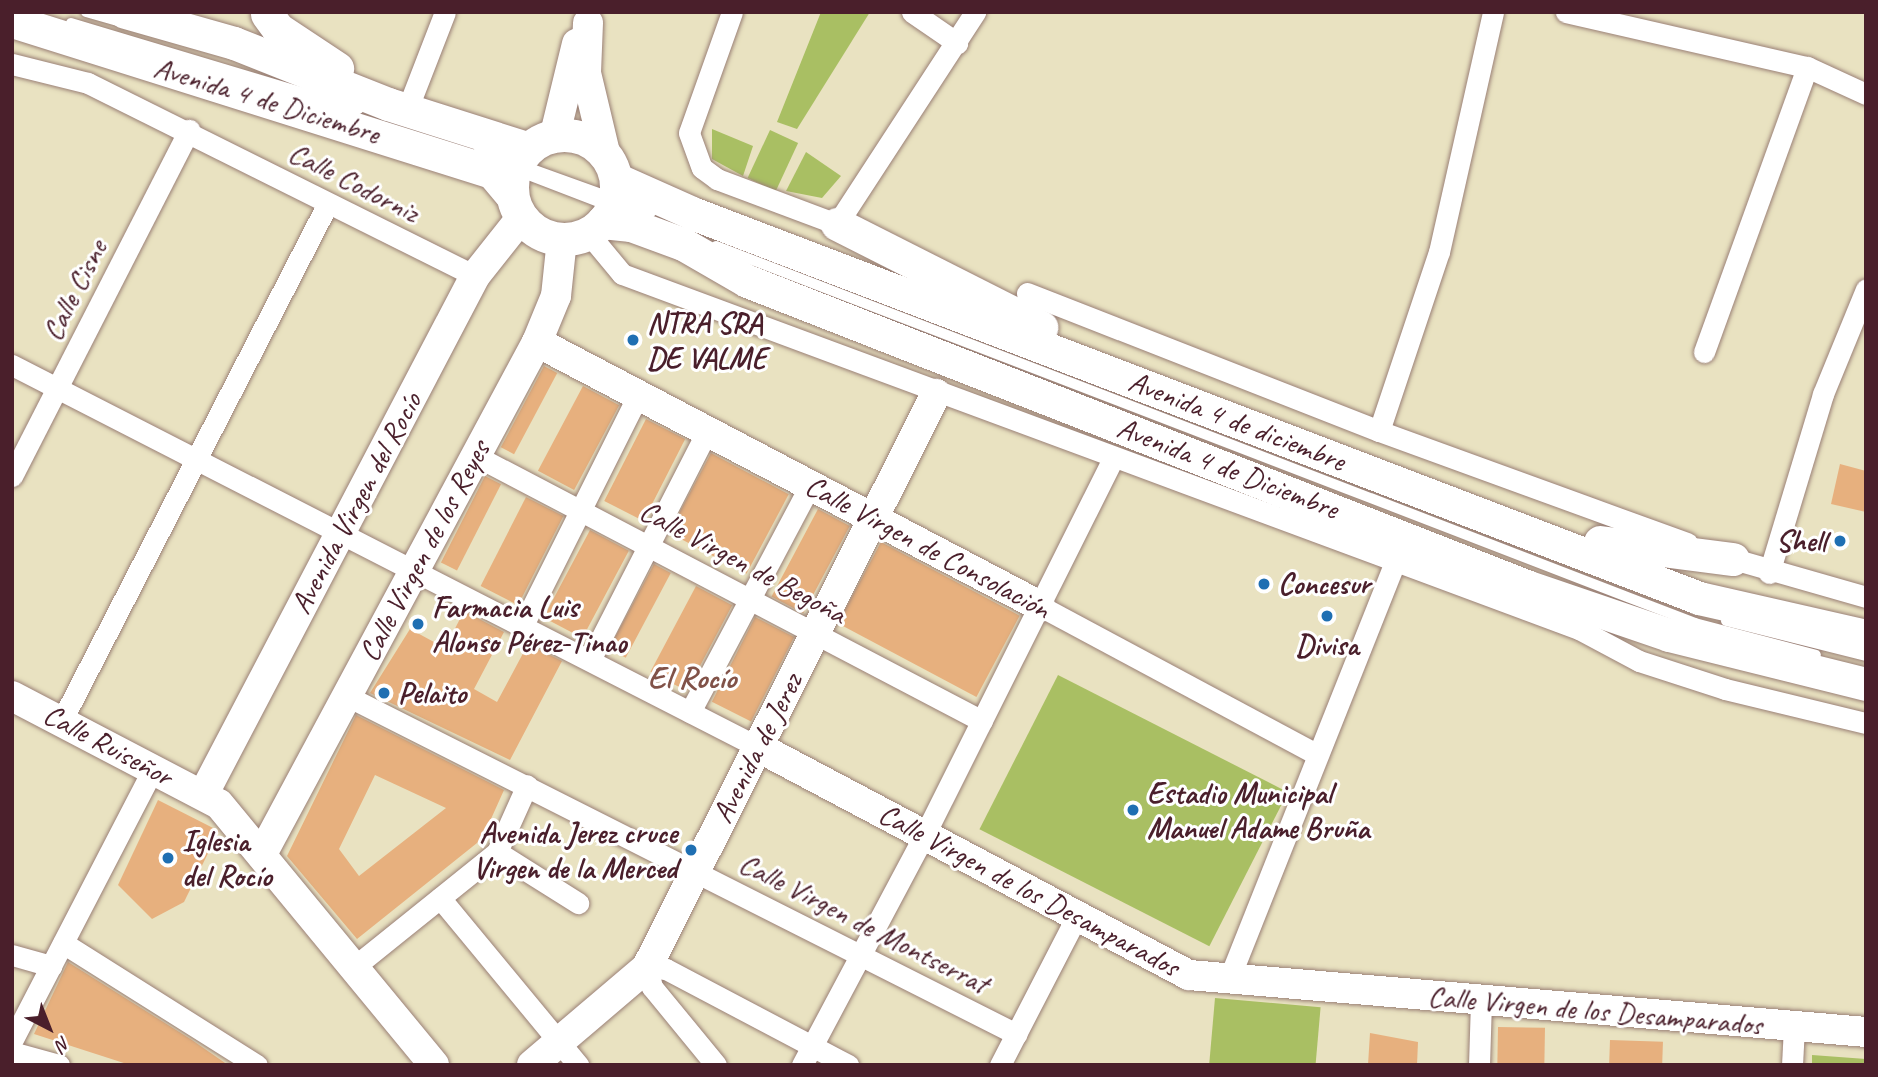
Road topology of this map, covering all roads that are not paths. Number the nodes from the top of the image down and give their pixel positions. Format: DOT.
graph roads {
  1 [pos="86,12"];
  2 [pos="125,12"];
  3 [pos="445,12"];
  4 [pos="732,12"];
  5 [pos="912,12"];
  6 [pos="975,12"];
  7 [pos="1493,12"];
  8 [pos="1566,12"];
  9 [pos="267,13"];
  10 [pos="590,18"];
  11 [pos="61,20"];
  12 [pos="12,21"];
  13 [pos="957,43"];
  14 [pos="13,65"];
  15 [pos="1807,67"];
  16 [pos="1866,94"];
  17 [pos="397,109"];
  18 [pos="456,111"];
  19 [pos="189,130"];
  20 [pos="454,145"];
  21 [pos="469,146"];
  22 [pos="525,172"];
  23 [pos="328,203"];
  24 [pos="600,205"];
  25 [pos="665,217"];
  26 [pos="837,224"];
  27 [pos="715,237"];
  28 [pos="475,276"];
  29 [pos="1866,289"];
  30 [pos="1027,293"];
  31 [pos="537,342"];
  32 [pos="1704,352"];
  33 [pos="12,366"];
  34 [pos="57,388"];
  35 [pos="936,394"];
  36 [pos="638,395"];
  37 [pos="1199,407"];
  38 [pos="707,431"];
  39 [pos="1379,431"];
  40 [pos="476,456"];
  41 [pos="1113,458"];
  42 [pos="198,461"];
  43 [pos="12,476"];
  44 [pos="810,485"];
  45 [pos="582,512"];
  46 [pos="873,518"];
  47 [pos="1530,530"];
  48 [pos="340,534"];
  49 [pos="648,546"];
  50 [pos="1733,559"];
  51 [pos="1394,564"];
  52 [pos="415,570"];
  53 [pos="1769,573"];
  54 [pos="1866,597"];
  55 [pos="748,599"];
  56 [pos="1040,606"];
  57 [pos="523,625"];
  58 [pos="815,634"];
  59 [pos="1866,636"];
  60 [pos="1866,656"];
  61 [pos="590,660"];
  62 [pos="1866,668"];
  63 [pos="1866,684"];
  64 [pos="347,695"];
  65 [pos="12,696"];
  66 [pos="690,712"];
  67 [pos="62,720"];
  68 [pos="982,721"];
  69 [pos="1866,723"];
  70 [pos="758,747"];
  71 [pos="1318,755"];
  72 [pos="153,769"];
  73 [pos="527,785"];
  74 [pos="203,795"];
  75 [pos="925,834"];
  76 [pos="497,852"];
  77 [pos="262,854"];
  78 [pos="696,870"];
  79 [pos="440,898"];
  80 [pos="578,902"];
  81 [pos="1078,914"];
  82 [pos="63,943"];
  83 [pos="12,955"];
  84 [pos="861,956"];
  85 [pos="51,966"];
  86 [pos="354,967"];
  87 [pos="647,967"];
  88 [pos="1229,979"];
  89 [pos="1481,1001"];
  90 [pos="1794,1026"];
  91 [pos="1866,1032"];
  92 [pos="1016,1034"];
  93 [pos="12,1041"];
  94 [pos="559,1042"];
  95 [pos="12,1052"];
  96 [pos="808,1056"];
  97 [pos="59,1065"];
  98 [pos="257,1065"];
  99 [pos="434,1065"];
  100 [pos="532,1065"];
  101 [pos="578,1065"];
  102 [pos="716,1065"];
  103 [pos="848,1065"];
  104 [pos="1000,1065"];
  105 [pos="1479,1065"];
  106 [pos="1792,1065"];
  1 -- 17 [label="lane"];
  2 -- 17 [label="main road, Avenida 4 de Diciembre"];
  3 -- 17 [label="street"];
  4 -- 26 [label="street"];
  5 -- 13 [label="street"];
  6 -- 13 [label="street"];
  7 -- 39 [label="street"];
  8 -- 15 [label="street"];
  9 -- 17 [label="main road"];
  10 -- 22 [label="street"];
  10 -- 24 [label="street, Calle Virgen de los Reyes"];
  11 -- 17 [label="lane"];
  12 -- 22 [label="main road, Avenida 4 de Diciembre"];
  13 -- 26 [label="street"];
  14 -- 19 [label="street, Calle Codorniz"];
  15 -- 16 [label="street"];
  15 -- 32 [label="street"];
  17 -- 18 [label="street"];
  17 -- 22 [label="main road, Avenida 4 de Diciembre"];
  19 -- 23 [label="street, Calle Codorniz"];
  19 -- 34 [label="street, Calle Cisne"];
  20 -- 22 [label="lane"];
  21 -- 22 [label="lane"];
  22 -- 24 [label="lane"];
  22 -- 24 [label="main road"];
  22 -- 24 [label="main road"];
  22 -- 28 [label="street, Avenida Virgen del Rocío"];
  23 -- 28 [label="street, Calle Codorniz"];
  23 -- 42 [label="street"];
  24 -- 25 [label="lane"];
  24 -- 31 [label="street, Calle Virgen de los Reyes"];
  24 -- 35 [label="street"];
  24 -- 37 [label="main road, Avenida 4 de diciembre"];
  24 -- 62 [label="lane"];
  24 -- 63 [label="main road, Avenida 4 de Diciembre"];
  26 -- 37 [label="main road"];
  27 -- 60 [label="lane"];
  28 -- 48 [label="street, Avenida Virgen del Rocío"];
  29 -- 53 [label="street"];
  30 -- 39 [label="street"];
  31 -- 36 [label="street, Calle Virgen de Consolación"];
  31 -- 40 [label="street, Calle Virgen de los Reyes"];
  33 -- 34 [label="street, Calle Virgen de los Desamparados"];
  34 -- 42 [label="street, Calle Virgen de los Desamparados"];
  34 -- 43 [label="street, Calle Cisne"];
  35 -- 41 [label="street"];
  35 -- 46 [label="street, Avenida de Jerez"];
  36 -- 38 [label="street, Calle Virgen de Consolación"];
  36 -- 45 [label="street"];
  37 -- 47 [label="main road, Avenida 4 de diciembre"];
  38 -- 44 [label="street, Calle Virgen de Consolación"];
  38 -- 49 [label="street"];
  39 -- 50 [label="street"];
  40 -- 45 [label="street, Calle Virgen de Begoña"];
  40 -- 52 [label="street, Calle Virgen de los Reyes"];
  41 -- 51 [label="street"];
  41 -- 56 [label="street"];
  42 -- 48 [label="street, Calle Virgen de los Desamparados"];
  42 -- 67 [label="street"];
  44 -- 46 [label="street, Calle Virgen de Consolación"];
  44 -- 55 [label="street"];
  45 -- 49 [label="street, Calle Virgen de Begoña"];
  45 -- 57 [label="street"];
  46 -- 56 [label="street, Calle Virgen de Consolación"];
  46 -- 58 [label="street, Avenida de Jerez"];
  47 -- 50 [label="main road"];
  47 -- 59 [label="main road, Avenida 4 de diciembre"];
  48 -- 52 [label="street, Calle Virgen de los Desamparados"];
  48 -- 74 [label="street, Avenida Virgen del Rocío"];
  49 -- 55 [label="street, Calle Virgen de Begoña"];
  49 -- 61 [label="street"];
  50 -- 53 [label="street"];
  51 -- 69 [label="street"];
  51 -- 71 [label="street"];
  52 -- 57 [label="street, Calle Virgen de los Desamparados"];
  52 -- 64 [label="street, Calle Virgen de los Reyes"];
  53 -- 54 [label="street"];
  55 -- 58 [label="street, Calle Virgen de Begoña"];
  55 -- 66 [label="street"];
  56 -- 68 [label="street"];
  56 -- 71 [label="street, Calle Virgen de Consolación"];
  57 -- 61 [label="street, Calle Virgen de los Desamparados"];
  58 -- 68 [label="street, Calle Virgen de Begoña"];
  58 -- 70 [label="street, Avenida de Jerez"];
  61 -- 66 [label="street, Calle Virgen de los Desamparados"];
  64 -- 73 [label="street, Calle Virgen de Montserrat"];
  64 -- 77 [label="street, Calle Virgen de los Reyes"];
  65 -- 67 [label="street, Calle Ruiseñor"];
  66 -- 70 [label="street, Calle Virgen de los Desamparados"];
  67 -- 72 [label="street, Calle Ruiseñor"];
  68 -- 75 [label="street"];
  70 -- 75 [label="street, Calle Virgen de los Desamparados"];
  70 -- 78 [label="street, Avenida de Jerez"];
  71 -- 88 [label="street"];
  72 -- 74 [label="street, Calle Ruiseñor"];
  72 -- 82 [label="street"];
  73 -- 76 [label="street"];
  73 -- 78 [label="street, Calle Virgen de Montserrat"];
  74 -- 77 [label="street, Calle Ruiseñor"];
  75 -- 81 [label="street, Calle Virgen de los Desamparados"];
  75 -- 84 [label="street"];
  76 -- 79 [label="street"];
  76 -- 80 [label="street"];
  77 -- 86 [label="street, Calle Ruiseñor"];
  78 -- 84 [label="street, Calle Virgen de Montserrat"];
  78 -- 87 [label="street, Avenida de Jerez"];
  79 -- 86 [label="street"];
  79 -- 94 [label="street"];
  81 -- 88 [label="street, Calle Virgen de los Desamparados"];
  81 -- 92 [label="street"];
  82 -- 85 [label="street"];
  82 -- 98 [label="street"];
  83 -- 85 [label="street"];
  84 -- 92 [label="street, Calle Virgen de Montserrat"];
  84 -- 96 [label="street"];
  85 -- 93 [label="street"];
  86 -- 99 [label="street, Calle Ruiseñor"];
  87 -- 94 [label="street, Avenida de Jerez"];
  87 -- 96 [label="street"];
  87 -- 102 [label="street"];
  88 -- 89 [label="street, Calle Virgen de los Desamparados"];
  89 -- 90 [label="street, Calle Virgen de los Desamparados"];
  89 -- 105 [label="street"];
  90 -- 91 [label="street, Calle Virgen de los Desamparados"];
  90 -- 106 [label="street"];
  92 -- 104 [label="street"];
  94 -- 100 [label="street, Avenida de Jerez"];
  94 -- 101 [label="street"];
  95 -- 97 [label="street"];
  96 -- 103 [label="street"];
}
